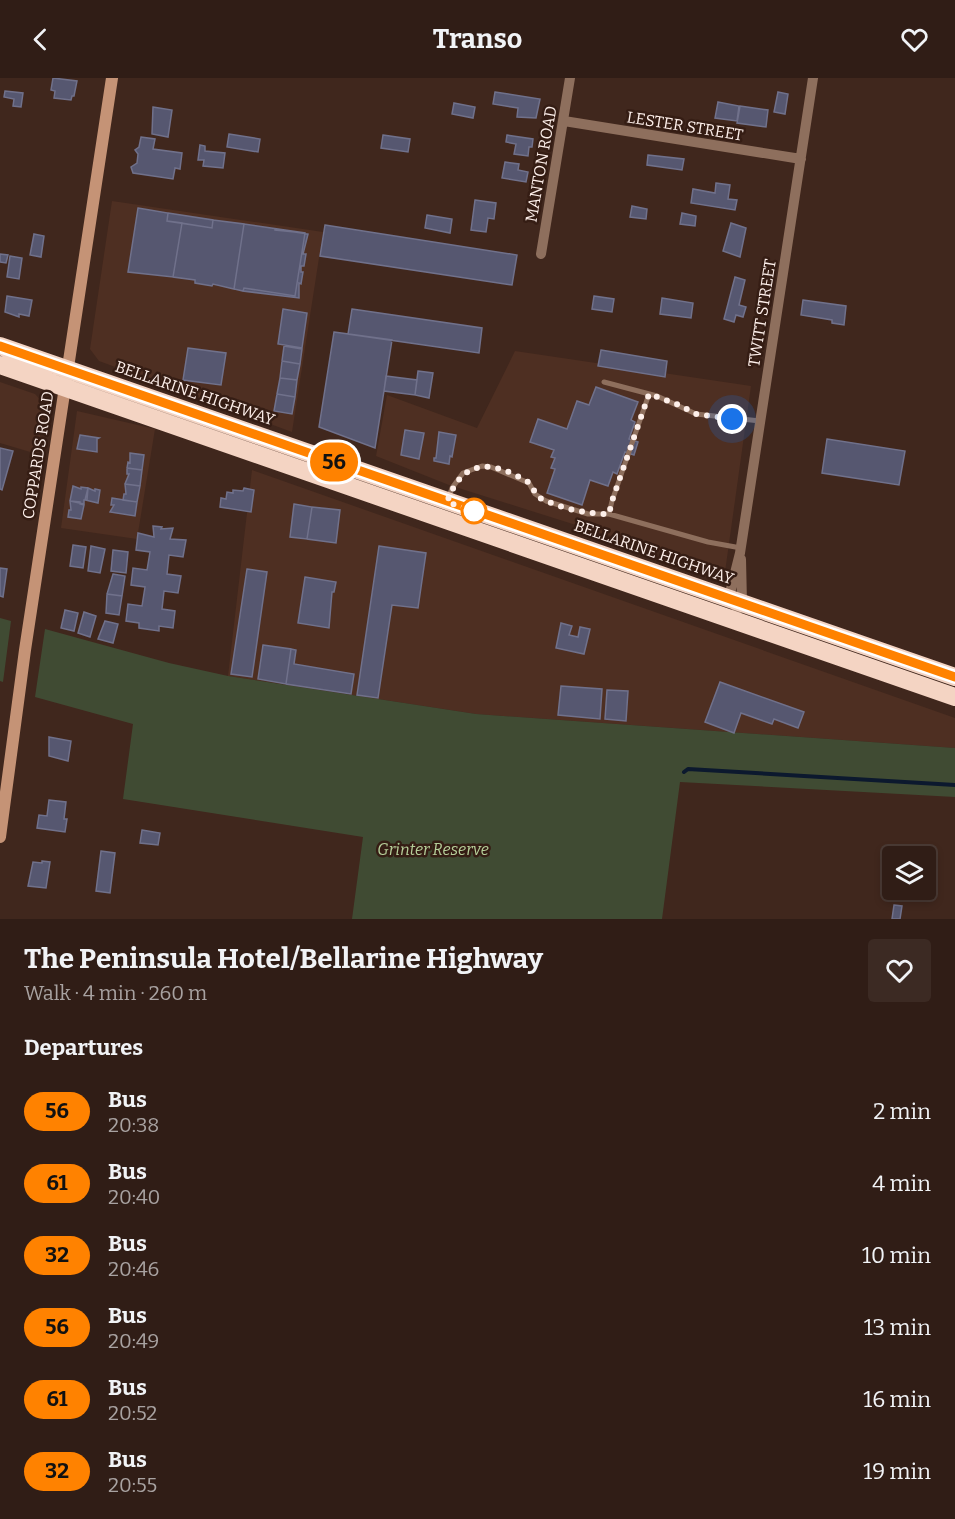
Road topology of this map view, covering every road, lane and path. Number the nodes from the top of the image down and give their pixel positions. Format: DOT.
graph roads {
  1 [pos="112,78"];
  2 [pos="570,78"];
  3 [pos="813,78"];
  4 [pos="564,122"];
  5 [pos="801,159"];
  6 [pos="541,254"];
  7 [pos="0,346"];
  8 [pos="0,366"];
  9 [pos="68,369"];
  10 [pos="604,382"];
  11 [pos="65,388"];
  12 [pos="649,394"];
  13 [pos="760,421"];
  14 [pos="447,502"];
  15 [pos="609,514"];
  16 [pos="741,550"];
  17 [pos="735,600"];
  18 [pos="731,619"];
  19 [pos="955,677"];
  20 [pos="955,697"];
  21 [pos="0,837"];
  1 -- 9 [label="street, COPPARDS ROAD"];
  2 -- 4 [label="street, MANTON ROAD"];
  3 -- 5 [label="street, TWITT STREET"];
  4 -- 5 [label="street, LESTER STREET"];
  4 -- 6 [label="street, MANTON ROAD"];
  5 -- 13 [label="street, TWITT STREET"];
  7 -- 9 [label="highway, BELLARINE HIGHWAY"];
  8 -- 11 [label="highway"];
  9 -- 11 [label="street, COPPARDS ROAD"];
  9 -- 14 [label="highway, BELLARINE HIGHWAY"];
  10 -- 12 [label="lane"];
  11 -- 18 [label="highway"];
  11 -- 21 [label="street, COPPARDS ROAD"];
  12 -- 13 [label="lane"];
  12 -- 15 [label="lane"];
  13 -- 16 [label="street, TWITT STREET"];
  14 -- 15 [label="lane"];
  14 -- 17 [label="highway, BELLARINE HIGHWAY"];
  15 -- 16 [label="lane"];
  16 -- 17 [label="street, TWITT STREET"];
  17 -- 18 [label="street, TWITT STREET"];
  17 -- 19 [label="highway, BELLARINE HIGHWAY"];
  18 -- 20 [label="highway"];
}
